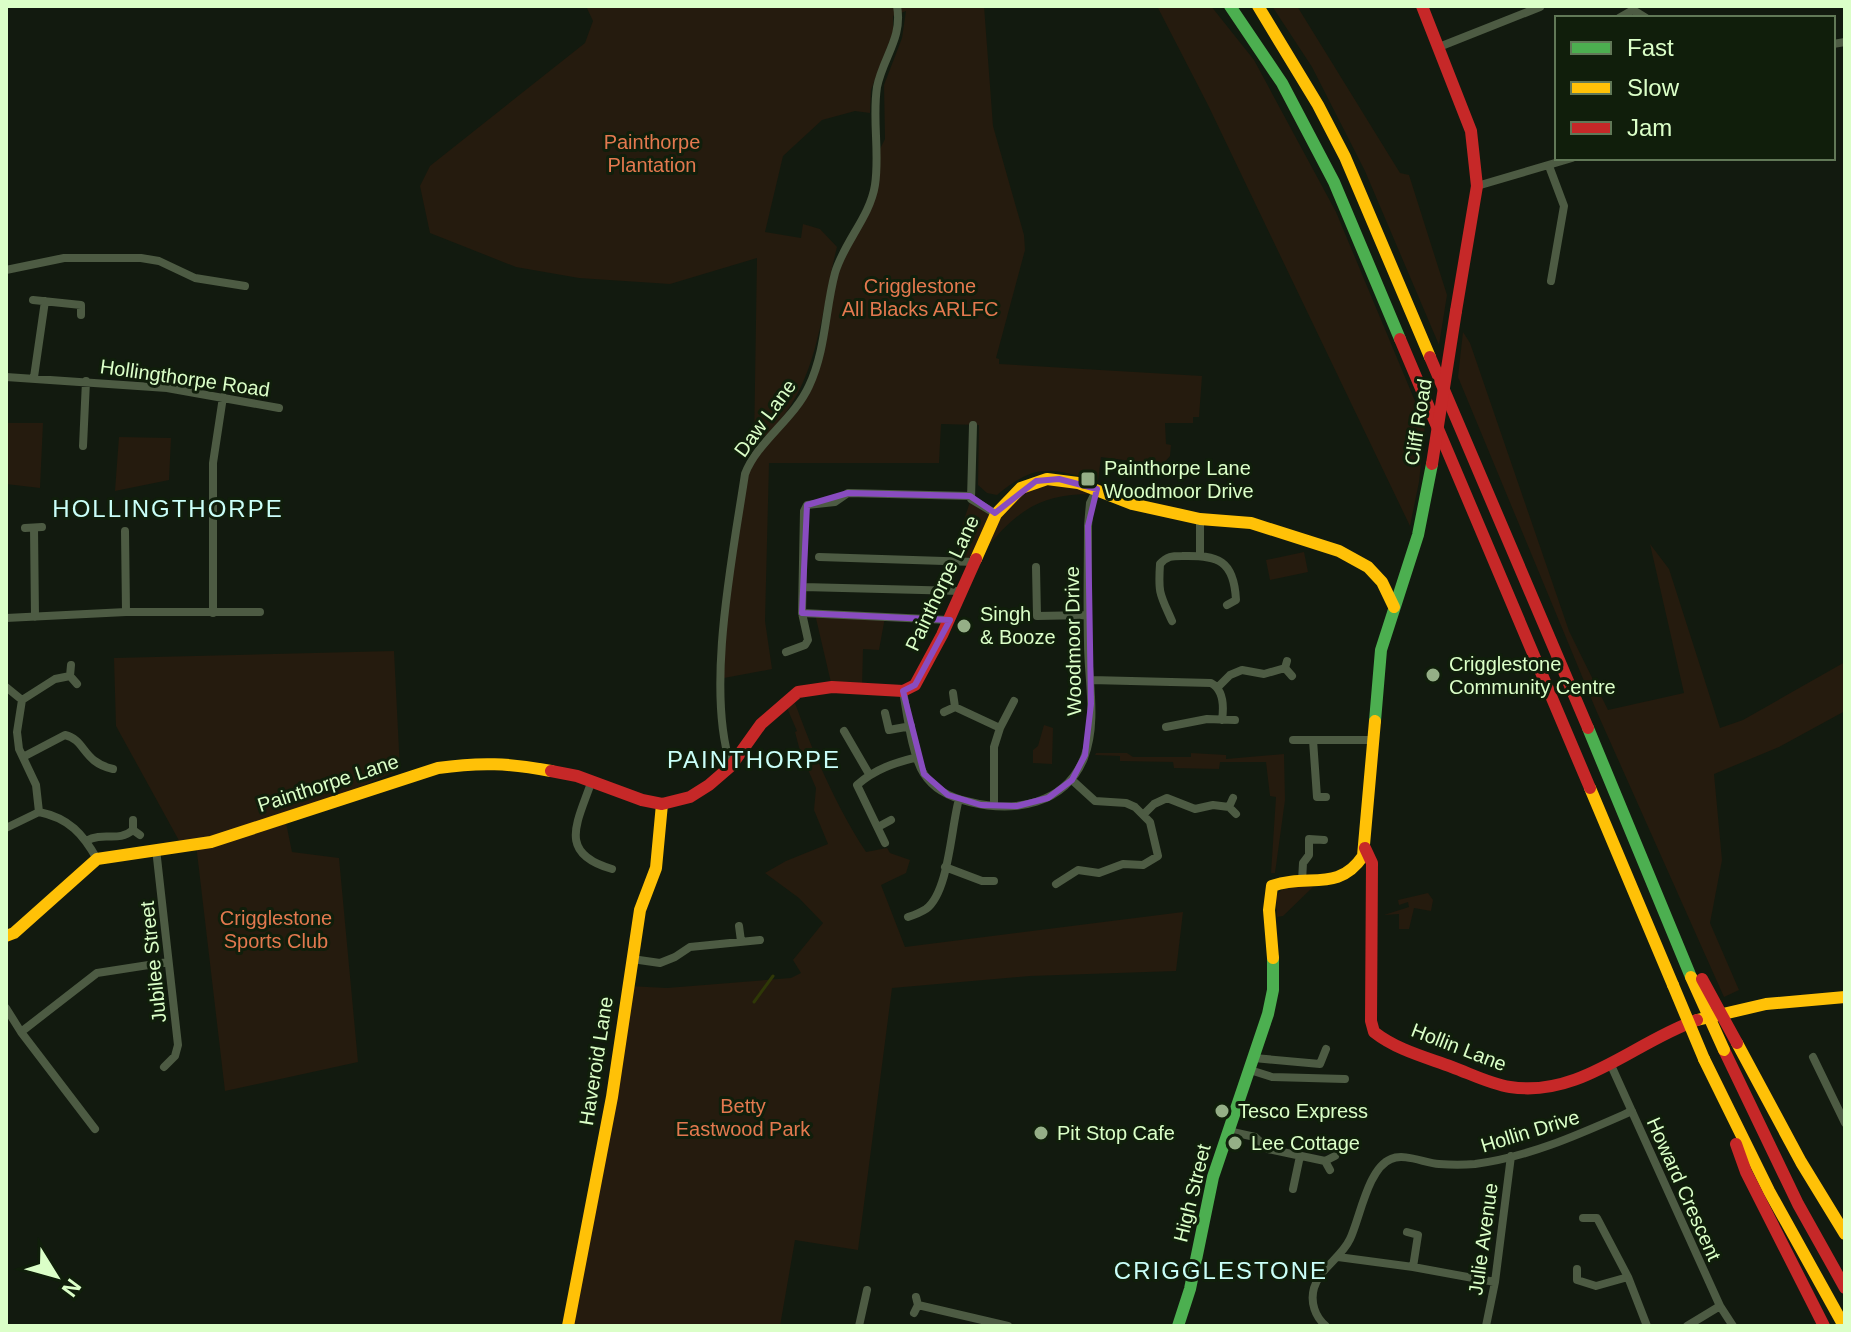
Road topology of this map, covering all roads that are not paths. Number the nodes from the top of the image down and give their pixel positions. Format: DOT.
graph roads {
  1 [pos="897,6"];
  2 [pos="1230,6"];
  3 [pos="1258,6"];
  4 [pos="1424,6"];
  5 [pos="1540,7"];
  6 [pos="1622,16"];
  7 [pos="1643,16"];
  8 [pos="1439,47"];
  9 [pos="1566,160"];
  10 [pos="1549,166"];
  11 [pos="1477,186"];
  12 [pos="6,270"];
  13 [pos="1551,281"];
  14 [pos="245,286"];
  15 [pos="33,300"];
  16 [pos="45,301"];
  17 [pos="81,315"];
  18 [pos="6,377"];
  19 [pos="34,377"];
  20 [pos="86,381"];
  21 [pos="223,397"];
  22 [pos="279,408"];
  23 [pos="973,425"];
  24 [pos="84,447"];
  25 [pos="1097,489"];
  26 [pos="970,496"];
  27 [pos="996,514"];
  28 [pos="1200,519"];
  29 [pos="34,528"];
  30 [pos="125,529"];
  31 [pos="827,544"];
  32 [pos="1200,554"];
  33 [pos="975,562"];
  34 [pos="1036,567"];
  35 [pos="803,587"];
  36 [pos="961,591"];
  37 [pos="1227,605"];
  38 [pos="1166,606"];
  39 [pos="1394,607"];
  40 [pos="1156,611"];
  41 [pos="126,612"];
  42 [pos="260,612"];
  43 [pos="213,613"];
  44 [pos="802,613"];
  45 [pos="1088,615"];
  46 [pos="35,617"];
  47 [pos="6,618"];
  48 [pos="948,620"];
  49 [pos="1172,621"];
  50 [pos="786,652"];
  51 [pos="71,665"];
  52 [pos="1288,668"];
  53 [pos="70,676"];
  54 [pos="1091,680"];
  55 [pos="77,684"];
  56 [pos="6,687"];
  57 [pos="1218,687"];
  58 [pos="903,691"];
  59 [pos="953,693"];
  60 [pos="22,700"];
  61 [pos="1014,701"];
  62 [pos="955,707"];
  63 [pos="944,712"];
  64 [pos="885,713"];
  65 [pos="1222,720"];
  66 [pos="1235,720"];
  67 [pos="911,726"];
  68 [pos="1166,727"];
  69 [pos="1000,728"];
  70 [pos="844,731"];
  71 [pos="1293,740"];
  72 [pos="1313,740"];
  73 [pos="1374,740"];
  74 [pos="23,757"];
  75 [pos="918,757"];
  76 [pos="98,766"];
  77 [pos="731,766"];
  78 [pos="113,769"];
  79 [pos="869,774"];
  80 [pos="93,776"];
  81 [pos="592,780"];
  82 [pos="1072,780"];
  83 [pos="1326,797"];
  84 [pos="959,799"];
  85 [pos="662,804"];
  86 [pos="994,806"];
  87 [pos="1233,806"];
  88 [pos="39,812"];
  89 [pos="1144,814"];
  90 [pos="891,820"];
  91 [pos="878,827"];
  92 [pos="6,828"];
  93 [pos="135,829"];
  94 [pos="1324,840"];
  95 [pos="86,841"];
  96 [pos="885,843"];
  97 [pos="1365,848"];
  98 [pos="156,849"];
  99 [pos="97,859"];
  100 [pos="1064,861"];
  101 [pos="945,867"];
  102 [pos="612,869"];
  103 [pos="1070,873"];
  104 [pos="982,881"];
  105 [pos="994,881"];
  106 [pos="1302,881"];
  107 [pos="1056,884"];
  108 [pos="980,894"];
  109 [pos="908,917"];
  110 [pos="739,926"];
  111 [pos="6,936"];
  112 [pos="760,940"];
  113 [pos="741,941"];
  114 [pos="632,959"];
  115 [pos="168,962"];
  116 [pos="1695,976"];
  117 [pos="1845,997"];
  118 [pos="6,1008"];
  119 [pos="21,1032"];
  120 [pos="1326,1049"];
  121 [pos="1813,1057"];
  122 [pos="1704,1059"];
  123 [pos="1610,1063"];
  124 [pos="1252,1064"];
  125 [pos="164,1067"];
  126 [pos="1345,1079"];
  127 [pos="1632,1111"];
  128 [pos="1845,1123"];
  129 [pos="95,1129"];
  130 [pos="1228,1131"];
  131 [pos="1300,1156"];
  132 [pos="1335,1156"];
  133 [pos="1511,1156"];
  134 [pos="1325,1161"];
  135 [pos="1330,1170"];
  136 [pos="1293,1189"];
  137 [pos="1583,1218"];
  138 [pos="1407,1232"];
  139 [pos="1845,1234"];
  140 [pos="1338,1257"];
  141 [pos="1413,1267"];
  142 [pos="1577,1269"];
  143 [pos="1628,1277"];
  144 [pos="1495,1282"];
  145 [pos="1845,1288"];
  146 [pos="867,1289"];
  147 [pos="916,1305"];
  148 [pos="1720,1306"];
  149 [pos="568,1326"];
  150 [pos="859,1326"];
  151 [pos="1008,1326"];
  152 [pos="1178,1326"];
  153 [pos="1326,1326"];
  154 [pos="1486,1326"];
  155 [pos="1647,1326"];
  156 [pos="1687,1326"];
  157 [pos="1733,1326"];
  158 [pos="1824,1326"];
  159 [pos="1844,1326"];
  1 -- 77 [label="street, Daw Lane"];
  2 -- 122 [label="main road, bridge"];
  3 -- 116 [label="main road"];
  4 -- 8 [label="main road, Cliff Road"];
  5 -- 8 [label="street"];
  6 -- 7 [label="street"];
  8 -- 11 [label="main road, Cliff Road"];
  9 -- 10 [label="street"];
  10 -- 11 [label="street"];
  10 -- 13 [label="street"];
  11 -- 39 [label="main road, Cliff Road, bridge"];
  12 -- 14 [label="street"];
  15 -- 16 [label="street"];
  16 -- 17 [label="street"];
  16 -- 19 [label="street"];
  18 -- 19 [label="street, Hollingthorpe Road"];
  19 -- 20 [label="street, Hollingthorpe Road"];
  20 -- 21 [label="street, Hollingthorpe Road"];
  20 -- 24 [label="street, Hollingthorpe Road"];
  21 -- 22 [label="street, Hollingthorpe Road"];
  21 -- 43 [label="street"];
  23 -- 26 [label="street"];
  25 -- 27 [label="main road, Painthorpe Lane"];
  25 -- 28 [label="main road, Painthorpe Lane"];
  25 -- 45 [label="street, Woodmoor Drive"];
  26 -- 27 [label="street"];
  26 -- 35 [label="street"];
  27 -- 33 [label="main road, Painthorpe Lane"];
  28 -- 32 [label="street"];
  28 -- 39 [label="main road, Painthorpe Lane"];
  29 -- 46 [label="street"];
  30 -- 41 [label="street"];
  31 -- 33 [label="street"];
  32 -- 37 [label="street"];
  32 -- 38 [label="street"];
  33 -- 36 [label="main road, Painthorpe Lane"];
  34 -- 45 [label="street"];
  35 -- 36 [label="street"];
  35 -- 44 [label="street"];
  36 -- 48 [label="main road, Painthorpe Lane"];
  38 -- 40 [label="street"];
  38 -- 49 [label="street"];
  39 -- 73 [label="main road, Cliff Road"];
  41 -- 43 [label="street"];
  41 -- 46 [label="street"];
  42 -- 43 [label="street"];
  44 -- 48 [label="street"];
  44 -- 50 [label="street"];
  45 -- 54 [label="street, Woodmoor Drive"];
  46 -- 47 [label="street"];
  48 -- 58 [label="main road, Painthorpe Lane"];
  51 -- 53 [label="street"];
  52 -- 57 [label="street"];
  53 -- 55 [label="street"];
  53 -- 60 [label="street"];
  54 -- 57 [label="street"];
  54 -- 82 [label="street, Woodmoor Drive"];
  56 -- 60 [label="street"];
  57 -- 65 [label="street"];
  58 -- 67 [label="street"];
  58 -- 77 [label="main road"];
  59 -- 62 [label="street"];
  60 -- 74 [label="street"];
  61 -- 69 [label="street"];
  62 -- 63 [label="street"];
  62 -- 69 [label="street"];
  64 -- 67 [label="street"];
  65 -- 66 [label="street"];
  65 -- 68 [label="street"];
  67 -- 75 [label="street"];
  69 -- 86 [label="street"];
  70 -- 79 [label="street"];
  71 -- 72 [label="street"];
  72 -- 73 [label="street"];
  72 -- 83 [label="street"];
  73 -- 97 [label="main road, Cliff Road"];
  74 -- 76 [label="street"];
  74 -- 88 [label="street"];
  75 -- 79 [label="street"];
  75 -- 84 [label="street"];
  76 -- 78 [label="street"];
  76 -- 80 [label="street"];
  77 -- 85 [label="main road"];
  79 -- 91 [label="street"];
  81 -- 85 [label="main road, Painthorpe Lane"];
  81 -- 98 [label="main road, Painthorpe Lane"];
  81 -- 102 [label="street"];
  82 -- 86 [label="street"];
  82 -- 89 [label="street"];
  84 -- 86 [label="street"];
  84 -- 101 [label="street"];
  85 -- 114 [label="main road, Haveroid Lane"];
  87 -- 89 [label="street"];
  88 -- 92 [label="street"];
  88 -- 95 [label="street"];
  89 -- 103 [label="street"];
  90 -- 91 [label="street"];
  91 -- 96 [label="street"];
  93 -- 95 [label="street"];
  94 -- 106 [label="street"];
  95 -- 99 [label="street"];
  97 -- 106 [label="main road, High Street"];
  97 -- 123 [label="main road, Hollin Lane"];
  98 -- 99 [label="main road, Painthorpe Lane"];
  98 -- 115 [label="street, Jubilee Street"];
  99 -- 111 [label="main road"];
  100 -- 103 [label="street"];
  101 -- 104 [label="street"];
  101 -- 109 [label="street"];
  103 -- 107 [label="street"];
  104 -- 105 [label="street"];
  104 -- 108 [label="street"];
  106 -- 124 [label="main road, High Street"];
  110 -- 113 [label="street"];
  112 -- 113 [label="street"];
  113 -- 114 [label="street"];
  114 -- 149 [label="main road, Haveroid Lane"];
  115 -- 119 [label="street"];
  115 -- 125 [label="street, Jubilee Street"];
  116 -- 139 [label="main road, bridge"];
  116 -- 145 [label="main road, bridge"];
  117 -- 123 [label="main road, Hollin Lane"];
  118 -- 119 [label="street"];
  119 -- 129 [label="street"];
  120 -- 124 [label="street"];
  121 -- 128 [label="street"];
  122 -- 158 [label="main road"];
  122 -- 159 [label="main road"];
  123 -- 127 [label="street, Howard Crescent"];
  124 -- 126 [label="street"];
  124 -- 130 [label="main road, High Street"];
  127 -- 133 [label="street, Hollin Drive"];
  127 -- 148 [label="street, Howard Crescent"];
  130 -- 131 [label="street"];
  130 -- 152 [label="main road, High Street"];
  131 -- 134 [label="street"];
  131 -- 136 [label="street"];
  132 -- 134 [label="street"];
  133 -- 140 [label="street, Hollin Drive"];
  133 -- 144 [label="street, Julie Avenue"];
  134 -- 135 [label="street"];
  137 -- 143 [label="street"];
  138 -- 141 [label="street"];
  140 -- 141 [label="street"];
  140 -- 153 [label="street, Hollin Drive"];
  141 -- 144 [label="street"];
  142 -- 143 [label="street"];
  143 -- 155 [label="street"];
  144 -- 154 [label="street, Julie Avenue"];
  146 -- 150 [label="street"];
  147 -- 151 [label="street"];
  148 -- 156 [label="street"];
  148 -- 157 [label="street, Howard Crescent"];
}
